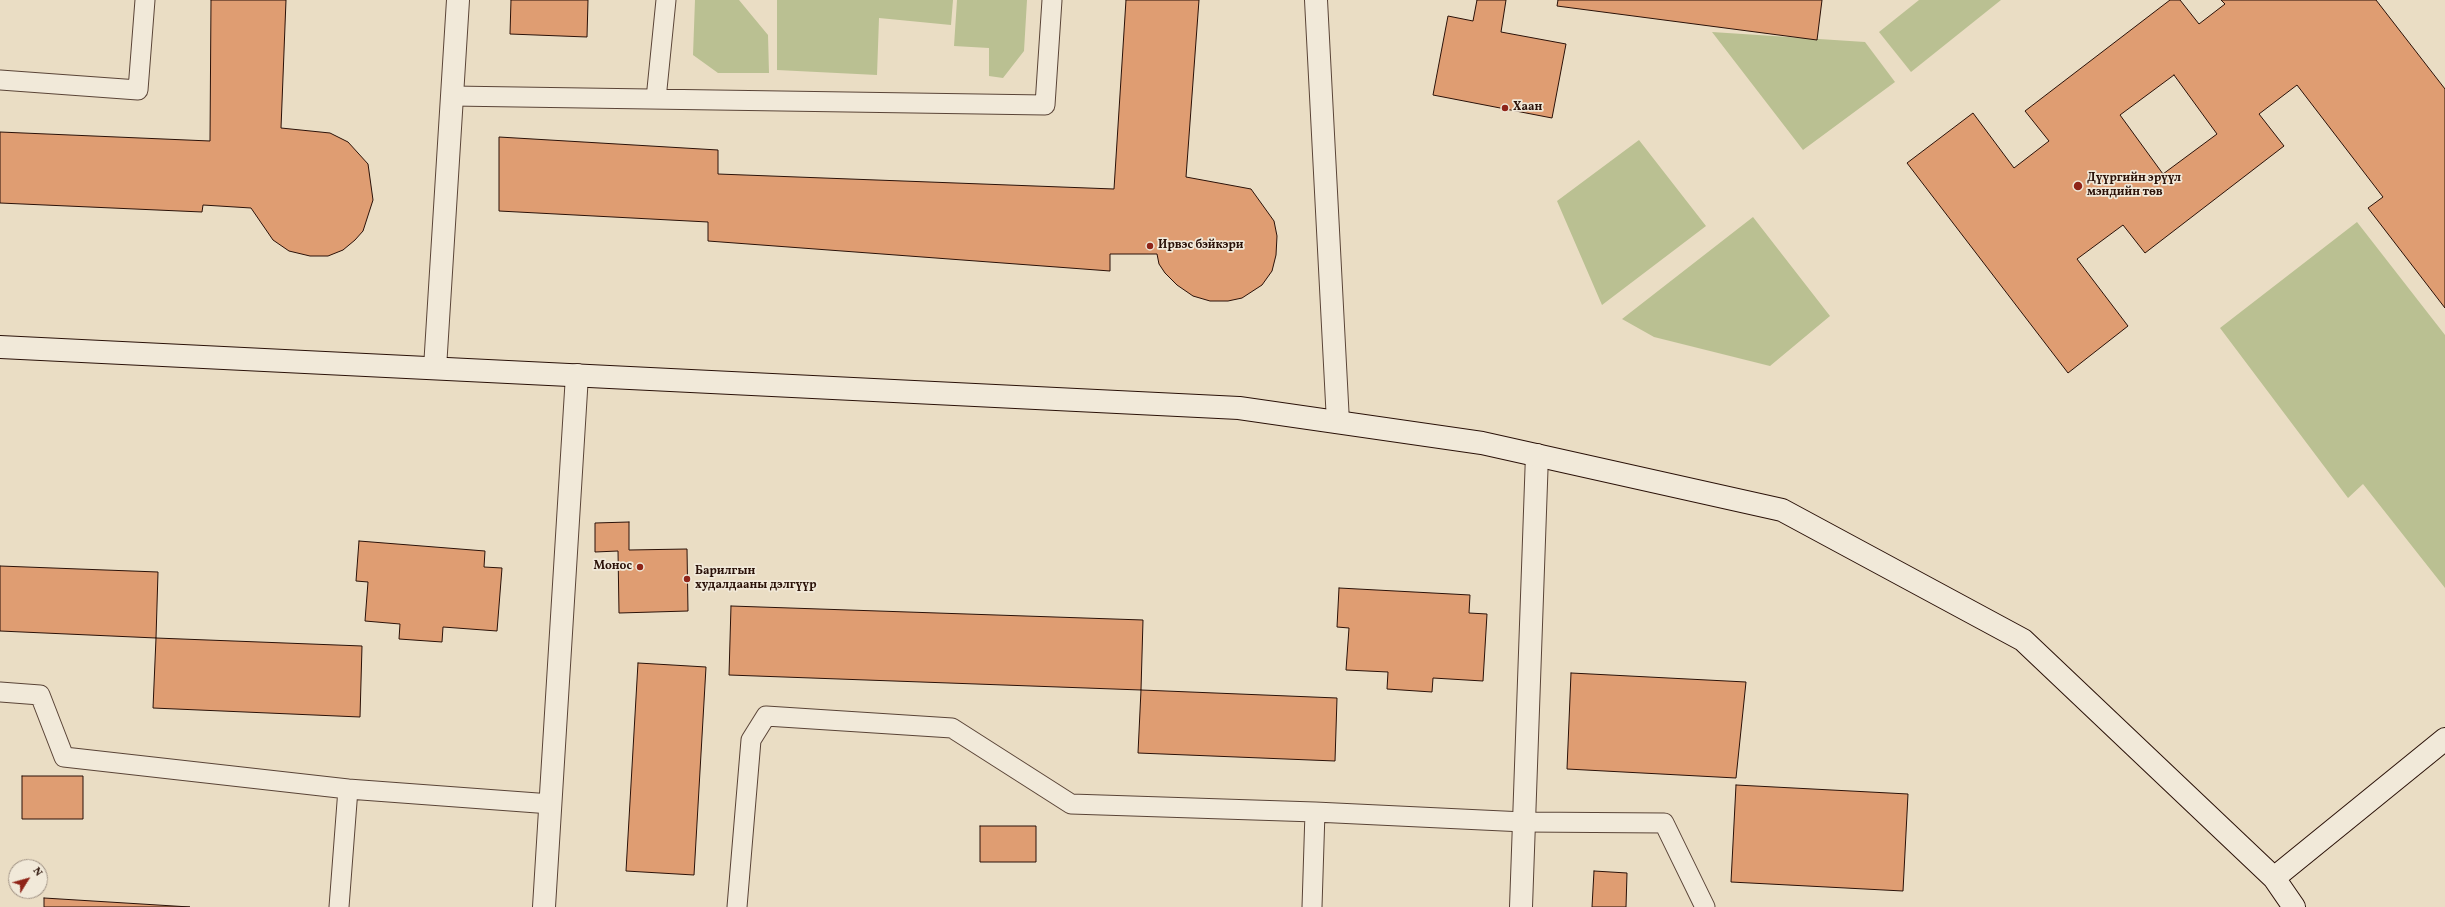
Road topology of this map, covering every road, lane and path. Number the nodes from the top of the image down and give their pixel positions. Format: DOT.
graph roads {
  1 [pos="144,0"];
  2 [pos="458,0"];
  3 [pos="666,0"];
  4 [pos="1052,0"];
  5 [pos="1318,1"];
  6 [pos="0,80"];
  7 [pos="452,96"];
  8 [pos="656,99"];
  9 [pos="0,347"];
  10 [pos="435,368"];
  11 [pos="577,375"];
  12 [pos="1338,422"];
  13 [pos="1537,455"];
  14 [pos="0,692"];
  15 [pos="2445,739"];
  16 [pos="348,789"];
  17 [pos="551,804"];
  18 [pos="1315,812"];
  19 [pos="1524,822"];
  20 [pos="2274,878"];
  21 [pos="339,907"];
  22 [pos="544,907"];
  23 [pos="737,907"];
  24 [pos="1312,907"];
  25 [pos="1521,907"];
  26 [pos="1705,907"];
  27 [pos="2294,907"];
  1 -- 6 [label="lane"];
  2 -- 7 [label="main road"];
  3 -- 8 [label="lane"];
  4 -- 8 [label="lane"];
  5 -- 12 [label="main road"];
  7 -- 8 [label="lane"];
  7 -- 10 [label="main road"];
  9 -- 10 [label="main road"];
  10 -- 11 [label="main road"];
  11 -- 12 [label="main road"];
  11 -- 17 [label="main road"];
  12 -- 13 [label="main road"];
  13 -- 19 [label="main road"];
  13 -- 20 [label="main road"];
  14 -- 16 [label="lane"];
  15 -- 20 [label="main road"];
  16 -- 17 [label="lane"];
  16 -- 21 [label="lane"];
  17 -- 22 [label="main road"];
  18 -- 19 [label="lane"];
  18 -- 23 [label="lane"];
  18 -- 24 [label="lane"];
  19 -- 25 [label="main road"];
  19 -- 26 [label="lane"];
  20 -- 27 [label="main road"];
}
